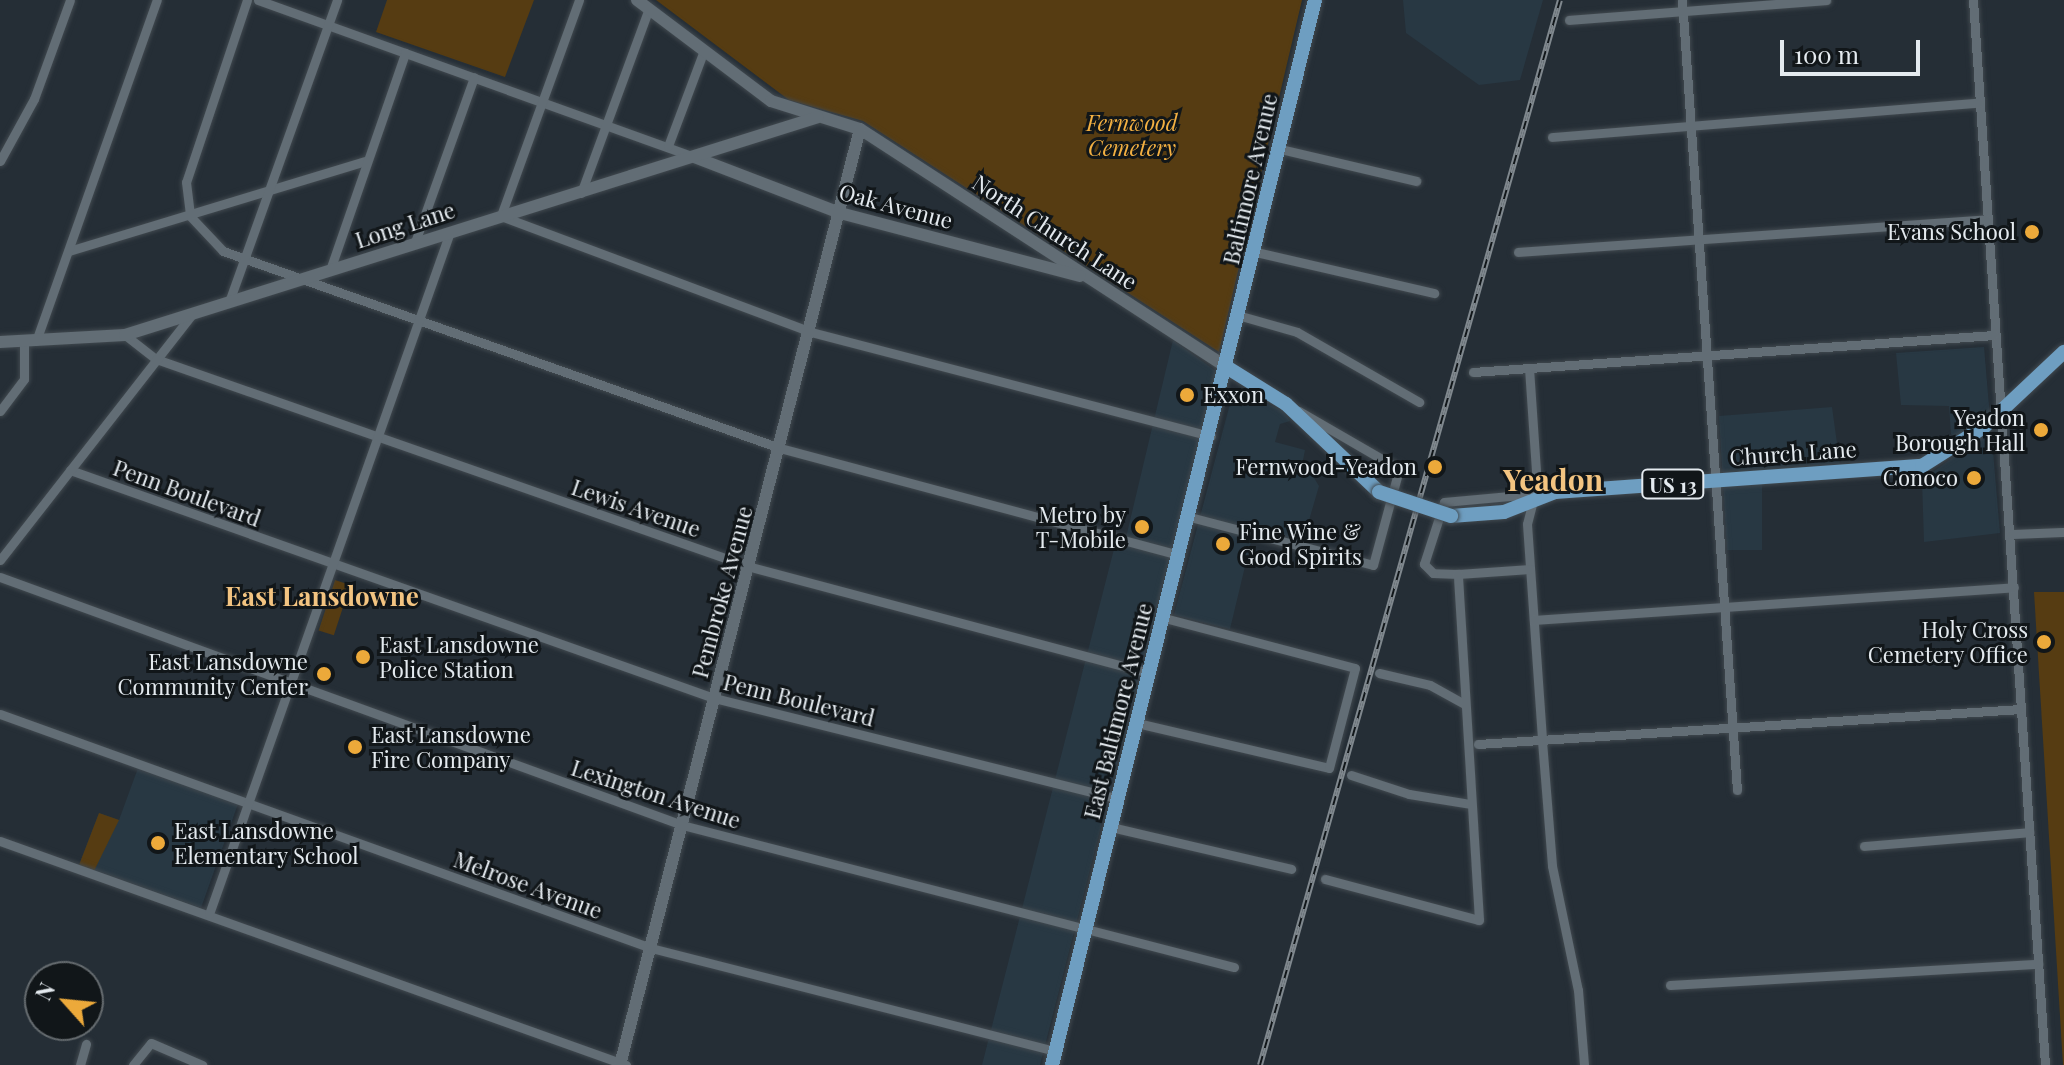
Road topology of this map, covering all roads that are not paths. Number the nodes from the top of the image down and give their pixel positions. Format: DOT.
graph roads {
  1 [pos="70,0"];
  2 [pos="157,0"];
  3 [pos="247,0"];
  4 [pos="258,0"];
  5 [pos="337,0"];
  6 [pos="579,0"];
  7 [pos="637,0"];
  8 [pos="1315,0"];
  9 [pos="1826,0"];
  10 [pos="1973,0"];
  11 [pos="1682,5"];
  12 [pos="649,8"];
  13 [pos="1569,20"];
  14 [pos="328,25"];
  15 [pos="704,50"];
  16 [pos="405,53"];
  17 [pos="474,77"];
  18 [pos="543,100"];
  19 [pos="1979,103"];
  20 [pos="818,117"];
  21 [pos="607,122"];
  22 [pos="1690,126"];
  23 [pos="860,129"];
  24 [pos="1552,137"];
  25 [pos="668,146"];
  26 [pos="1280,149"];
  27 [pos="694,157"];
  28 [pos="0,161"];
  29 [pos="365,161"];
  30 [pos="1416,181"];
  31 [pos="269,191"];
  32 [pos="581,193"];
  33 [pos="840,213"];
  34 [pos="190,216"];
  35 [pos="501,216"];
  36 [pos="1987,219"];
  37 [pos="450,232"];
  38 [pos="1698,240"];
  39 [pos="415,242"];
  40 [pos="69,251"];
  41 [pos="1256,252"];
  42 [pos="1518,252"];
  43 [pos="245,260"];
  44 [pos="330,270"];
  45 [pos="1091,279"];
  46 [pos="298,280"];
  47 [pos="1434,293"];
  48 [pos="230,299"];
  49 [pos="194,312"];
  50 [pos="1241,316"];
  51 [pos="417,322"];
  52 [pos="811,332"];
  53 [pos="125,335"];
  54 [pos="1994,335"];
  55 [pos="0,342"];
  56 [pos="30,342"];
  57 [pos="2064,352"];
  58 [pos="1706,355"];
  59 [pos="156,359"];
  60 [pos="1228,368"];
  61 [pos="1529,368"];
  62 [pos="1473,372"];
  63 [pos="1419,402"];
  64 [pos="1292,409"];
  65 [pos="2000,410"];
  66 [pos="0,411"];
  67 [pos="377,436"];
  68 [pos="1211,436"];
  69 [pos="780,448"];
  70 [pos="70,470"];
  71 [pos="1715,481"];
  72 [pos="1532,501"];
  73 [pos="1190,517"];
  74 [pos="2064,532"];
  75 [pos="2011,534"];
  76 [pos="1179,555"];
  77 [pos="0,560"];
  78 [pos="332,565"];
  79 [pos="751,567"];
  80 [pos="1530,569"];
  81 [pos="1458,574"];
  82 [pos="0,577"];
  83 [pos="2014,587"];
  84 [pos="1723,608"];
  85 [pos="1164,618"];
  86 [pos="1534,620"];
  87 [pos="1150,673"];
  88 [pos="1379,673"];
  89 [pos="291,684"];
  90 [pos="714,698"];
  91 [pos="1464,704"];
  92 [pos="2021,709"];
  93 [pos="0,714"];
  94 [pos="1137,723"];
  95 [pos="1732,727"];
  96 [pos="1542,741"];
  97 [pos="1478,744"];
  98 [pos="1351,775"];
  99 [pos="1737,790"];
  100 [pos="1118,799"];
  101 [pos="248,804"];
  102 [pos="1471,804"];
  103 [pos="682,825"];
  104 [pos="1111,827"];
  105 [pos="2029,832"];
  106 [pos="0,841"];
  107 [pos="1864,846"];
  108 [pos="1291,869"];
  109 [pos="1325,879"];
  110 [pos="209,914"];
  111 [pos="1086,929"];
  112 [pos="651,948"];
  113 [pos="2038,964"];
  114 [pos="1234,967"];
  115 [pos="1670,985"];
  116 [pos="86,1044"];
  117 [pos="1053,1058"];
  118 [pos="80,1065"];
  119 [pos="133,1065"];
  120 [pos="202,1065"];
  121 [pos="622,1065"];
  122 [pos="1584,1065"];
  123 [pos="2045,1065"];
  1 -- 28 [label="street"];
  2 -- 40 [label="street"];
  3 -- 34 [label="street"];
  4 -- 14 [label="street"];
  5 -- 14 [label="street"];
  6 -- 18 [label="street"];
  7 -- 12 [label="street"];
  8 -- 26 [label="main road, Baltimore Avenue"];
  9 -- 11 [label="street"];
  10 -- 19 [label="street"];
  11 -- 13 [label="street"];
  11 -- 22 [label="street"];
  12 -- 15 [label="street"];
  12 -- 21 [label="street"];
  14 -- 16 [label="street"];
  14 -- 31 [label="street"];
  15 -- 20 [label="street"];
  15 -- 25 [label="street"];
  16 -- 17 [label="street"];
  16 -- 29 [label="street"];
  17 -- 18 [label="street"];
  17 -- 39 [label="street"];
  18 -- 21 [label="street"];
  18 -- 35 [label="street"];
  19 -- 22 [label="street"];
  19 -- 36 [label="street"];
  20 -- 23 [label="street"];
  20 -- 27 [label="street, Long Lane"];
  21 -- 25 [label="street"];
  21 -- 32 [label="street"];
  22 -- 24 [label="street"];
  22 -- 38 [label="street"];
  23 -- 33 [label="street, Pembroke Avenue"];
  23 -- 45 [label="street, North Church Lane"];
  25 -- 27 [label="street"];
  26 -- 30 [label="street"];
  26 -- 41 [label="main road, Baltimore Avenue"];
  27 -- 32 [label="street, Long Lane"];
  27 -- 33 [label="street, Oak Avenue"];
  29 -- 31 [label="street"];
  29 -- 44 [label="street"];
  31 -- 34 [label="street"];
  31 -- 43 [label="street"];
  32 -- 35 [label="street, Long Lane"];
  33 -- 45 [label="street, Oak Avenue"];
  33 -- 52 [label="street, Pembroke Avenue"];
  34 -- 40 [label="street"];
  34 -- 43 [label="street"];
  35 -- 37 [label="street, Long Lane"];
  35 -- 52 [label="street"];
  36 -- 38 [label="street"];
  36 -- 54 [label="street"];
  37 -- 39 [label="street, Long Lane"];
  37 -- 51 [label="street"];
  38 -- 42 [label="street"];
  38 -- 58 [label="street"];
  39 -- 44 [label="street, Long Lane"];
  40 -- 56 [label="street"];
  41 -- 47 [label="street"];
  41 -- 50 [label="main road, Baltimore Avenue"];
  43 -- 46 [label="street"];
  43 -- 48 [label="street"];
  44 -- 46 [label="street, Long Lane"];
  45 -- 60 [label="street, North Church Lane"];
  46 -- 48 [label="street, Long Lane"];
  46 -- 51 [label="street"];
  48 -- 49 [label="street, Long Lane"];
  49 -- 53 [label="street, Long Lane"];
  49 -- 59 [label="street"];
  50 -- 60 [label="main road, Baltimore Avenue"];
  50 -- 63 [label="street"];
  51 -- 67 [label="street"];
  51 -- 69 [label="street"];
  52 -- 68 [label="street"];
  52 -- 69 [label="street, Pembroke Avenue"];
  53 -- 56 [label="street, Long Lane"];
  53 -- 59 [label="street, Lewis Avenue"];
  54 -- 58 [label="street"];
  54 -- 65 [label="street"];
  55 -- 56 [label="street, Long Lane"];
  56 -- 66 [label="street"];
  57 -- 65 [label="main road, Church Lane / US 13"];
  58 -- 61 [label="street"];
  58 -- 71 [label="street"];
  59 -- 67 [label="street, Lewis Avenue"];
  59 -- 70 [label="street"];
  60 -- 64 [label="main road, US 13"];
  60 -- 68 [label="main road, East Baltimore Avenue"];
  61 -- 62 [label="street"];
  61 -- 72 [label="street"];
  64 -- 72 [label="main road, Church Lane / US 13, bridge"];
  64 -- 73 [label="street"];
  65 -- 71 [label="main road, Church Lane / US 13"];
  65 -- 75 [label="street"];
  67 -- 78 [label="street"];
  67 -- 79 [label="street, Lewis Avenue"];
  68 -- 73 [label="main road, East Baltimore Avenue"];
  69 -- 76 [label="street"];
  69 -- 79 [label="street, Pembroke Avenue"];
  70 -- 77 [label="street"];
  70 -- 78 [label="street, Penn Boulevard"];
  71 -- 72 [label="main road, Church Lane / US 13"];
  71 -- 84 [label="street"];
  72 -- 80 [label="street"];
  72 -- 81 [label="street, Church Lane"];
  73 -- 76 [label="main road, East Baltimore Avenue"];
  74 -- 75 [label="street"];
  75 -- 83 [label="street"];
  76 -- 85 [label="main road, East Baltimore Avenue"];
  78 -- 89 [label="street"];
  78 -- 90 [label="street, Penn Boulevard"];
  79 -- 87 [label="street, Lewis Avenue"];
  79 -- 90 [label="street, Pembroke Avenue"];
  80 -- 81 [label="street"];
  80 -- 86 [label="street"];
  81 -- 91 [label="street"];
  82 -- 89 [label="street, Lexington Avenue"];
  83 -- 84 [label="street"];
  83 -- 92 [label="street"];
  84 -- 86 [label="street"];
  84 -- 95 [label="street"];
  85 -- 87 [label="main road, East Baltimore Avenue"];
  85 -- 94 [label="street"];
  86 -- 96 [label="street"];
  87 -- 94 [label="main road, East Baltimore Avenue"];
  88 -- 91 [label="street"];
  89 -- 101 [label="street"];
  89 -- 103 [label="street, Lexington Avenue"];
  90 -- 100 [label="street, Penn Boulevard"];
  90 -- 103 [label="street, Pembroke Avenue"];
  91 -- 102 [label="street"];
  92 -- 95 [label="street"];
  92 -- 105 [label="street"];
  93 -- 101 [label="street, Melrose Avenue"];
  94 -- 100 [label="main road, East Baltimore Avenue"];
  95 -- 96 [label="street"];
  95 -- 99 [label="street"];
  96 -- 97 [label="street"];
  96 -- 122 [label="street"];
  98 -- 102 [label="street"];
  100 -- 104 [label="main road, East Baltimore Avenue"];
  101 -- 110 [label="street"];
  101 -- 112 [label="street, Melrose Avenue"];
  102 -- 109 [label="street"];
  103 -- 111 [label="street, Lexington Avenue"];
  103 -- 112 [label="street, Pembroke Avenue"];
  104 -- 108 [label="street"];
  104 -- 111 [label="main road, East Baltimore Avenue"];
  105 -- 107 [label="street"];
  105 -- 113 [label="street"];
  106 -- 110 [label="street"];
  110 -- 121 [label="street"];
  111 -- 114 [label="street, Lexington Avenue"];
  111 -- 117 [label="main road, East Baltimore Avenue"];
  112 -- 117 [label="street, Melrose Avenue"];
  112 -- 121 [label="street, Pembroke Avenue"];
  113 -- 115 [label="street"];
  113 -- 123 [label="street"];
  116 -- 118 [label="street"];
  119 -- 120 [label="street"];
}
